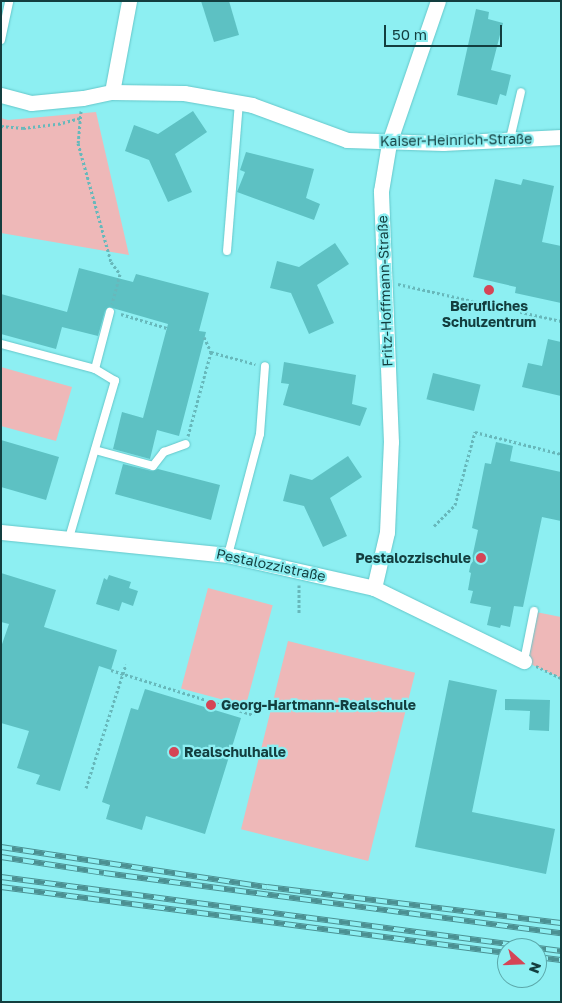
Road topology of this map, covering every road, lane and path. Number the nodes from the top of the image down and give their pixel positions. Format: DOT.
graph roads {
  1 [pos="9,1"];
  2 [pos="129,1"];
  3 [pos="438,1"];
  4 [pos="1,40"];
  5 [pos="112,92"];
  6 [pos="521,92"];
  7 [pos="1,95"];
  8 [pos="83,98"];
  9 [pos="239,103"];
  10 [pos="81,118"];
  11 [pos="1,126"];
  12 [pos="561,137"];
  13 [pos="510,139"];
  14 [pos="389,143"];
  15 [pos="227,250"];
  16 [pos="384,280"];
  17 [pos="110,312"];
  18 [pos="561,321"];
  19 [pos="167,328"];
  20 [pos="204,337"];
  21 [pos="1,344"];
  22 [pos="211,352"];
  23 [pos="265,366"];
  24 [pos="95,369"];
  25 [pos="186,444"];
  26 [pos="95,450"];
  27 [pos="561,454"];
  28 [pos="434,526"];
  29 [pos="1,532"];
  30 [pos="69,538"];
  31 [pos="228,555"];
  32 [pos="299,570"];
  33 [pos="374,588"];
  34 [pos="534,611"];
  35 [pos="299,614"];
  36 [pos="524,660"];
  37 [pos="126,664"];
  38 [pos="111,670"];
  39 [pos="123,675"];
  40 [pos="561,678"];
  41 [pos="254,715"];
  42 [pos="86,788"];
  1 -- 4 [label="lane"];
  2 -- 5 [label="street"];
  3 -- 14 [label="street, Fritz-Hoffmann-Straße"];
  5 -- 8 [label="street, Kaiser-Heinrich-Straße"];
  5 -- 9 [label="street, Kaiser-Heinrich-Straße"];
  6 -- 13 [label="lane"];
  7 -- 8 [label="street, Kaiser-Heinrich-Straße"];
  8 -- 10 [label="path"];
  9 -- 14 [label="street, Kaiser-Heinrich-Straße"];
  9 -- 15 [label="lane"];
  10 -- 11 [label="path"];
  10 -- 17 [label="path"];
  12 -- 13 [label="street, Kaiser-Heinrich-Straße"];
  13 -- 14 [label="street, Kaiser-Heinrich-Straße"];
  14 -- 16 [label="street, Fritz-Hoffmann-Straße"];
  16 -- 18 [label="path"];
  16 -- 33 [label="street, Fritz-Hoffmann-Straße"];
  17 -- 19 [label="path"];
  17 -- 24 [label="lane"];
  20 -- 22 [label="path"];
  21 -- 24 [label="lane"];
  22 -- 23 [label="path"];
  22 -- 25 [label="path"];
  23 -- 31 [label="lane"];
  24 -- 26 [label="lane"];
  25 -- 26 [label="lane"];
  26 -- 30 [label="lane"];
  27 -- 28 [label="path"];
  29 -- 30 [label="street, Pestalozzistraße"];
  30 -- 31 [label="street, Pestalozzistraße"];
  31 -- 32 [label="street, Pestalozzistraße"];
  32 -- 33 [label="street, Pestalozzistraße"];
  32 -- 35 [label="path"];
  33 -- 36 [label="street, Pestalozzistraße"];
  34 -- 36 [label="lane"];
  36 -- 40 [label="path"];
  37 -- 39 [label="path"];
  38 -- 39 [label="path"];
  39 -- 41 [label="path"];
  39 -- 42 [label="path"];
}
